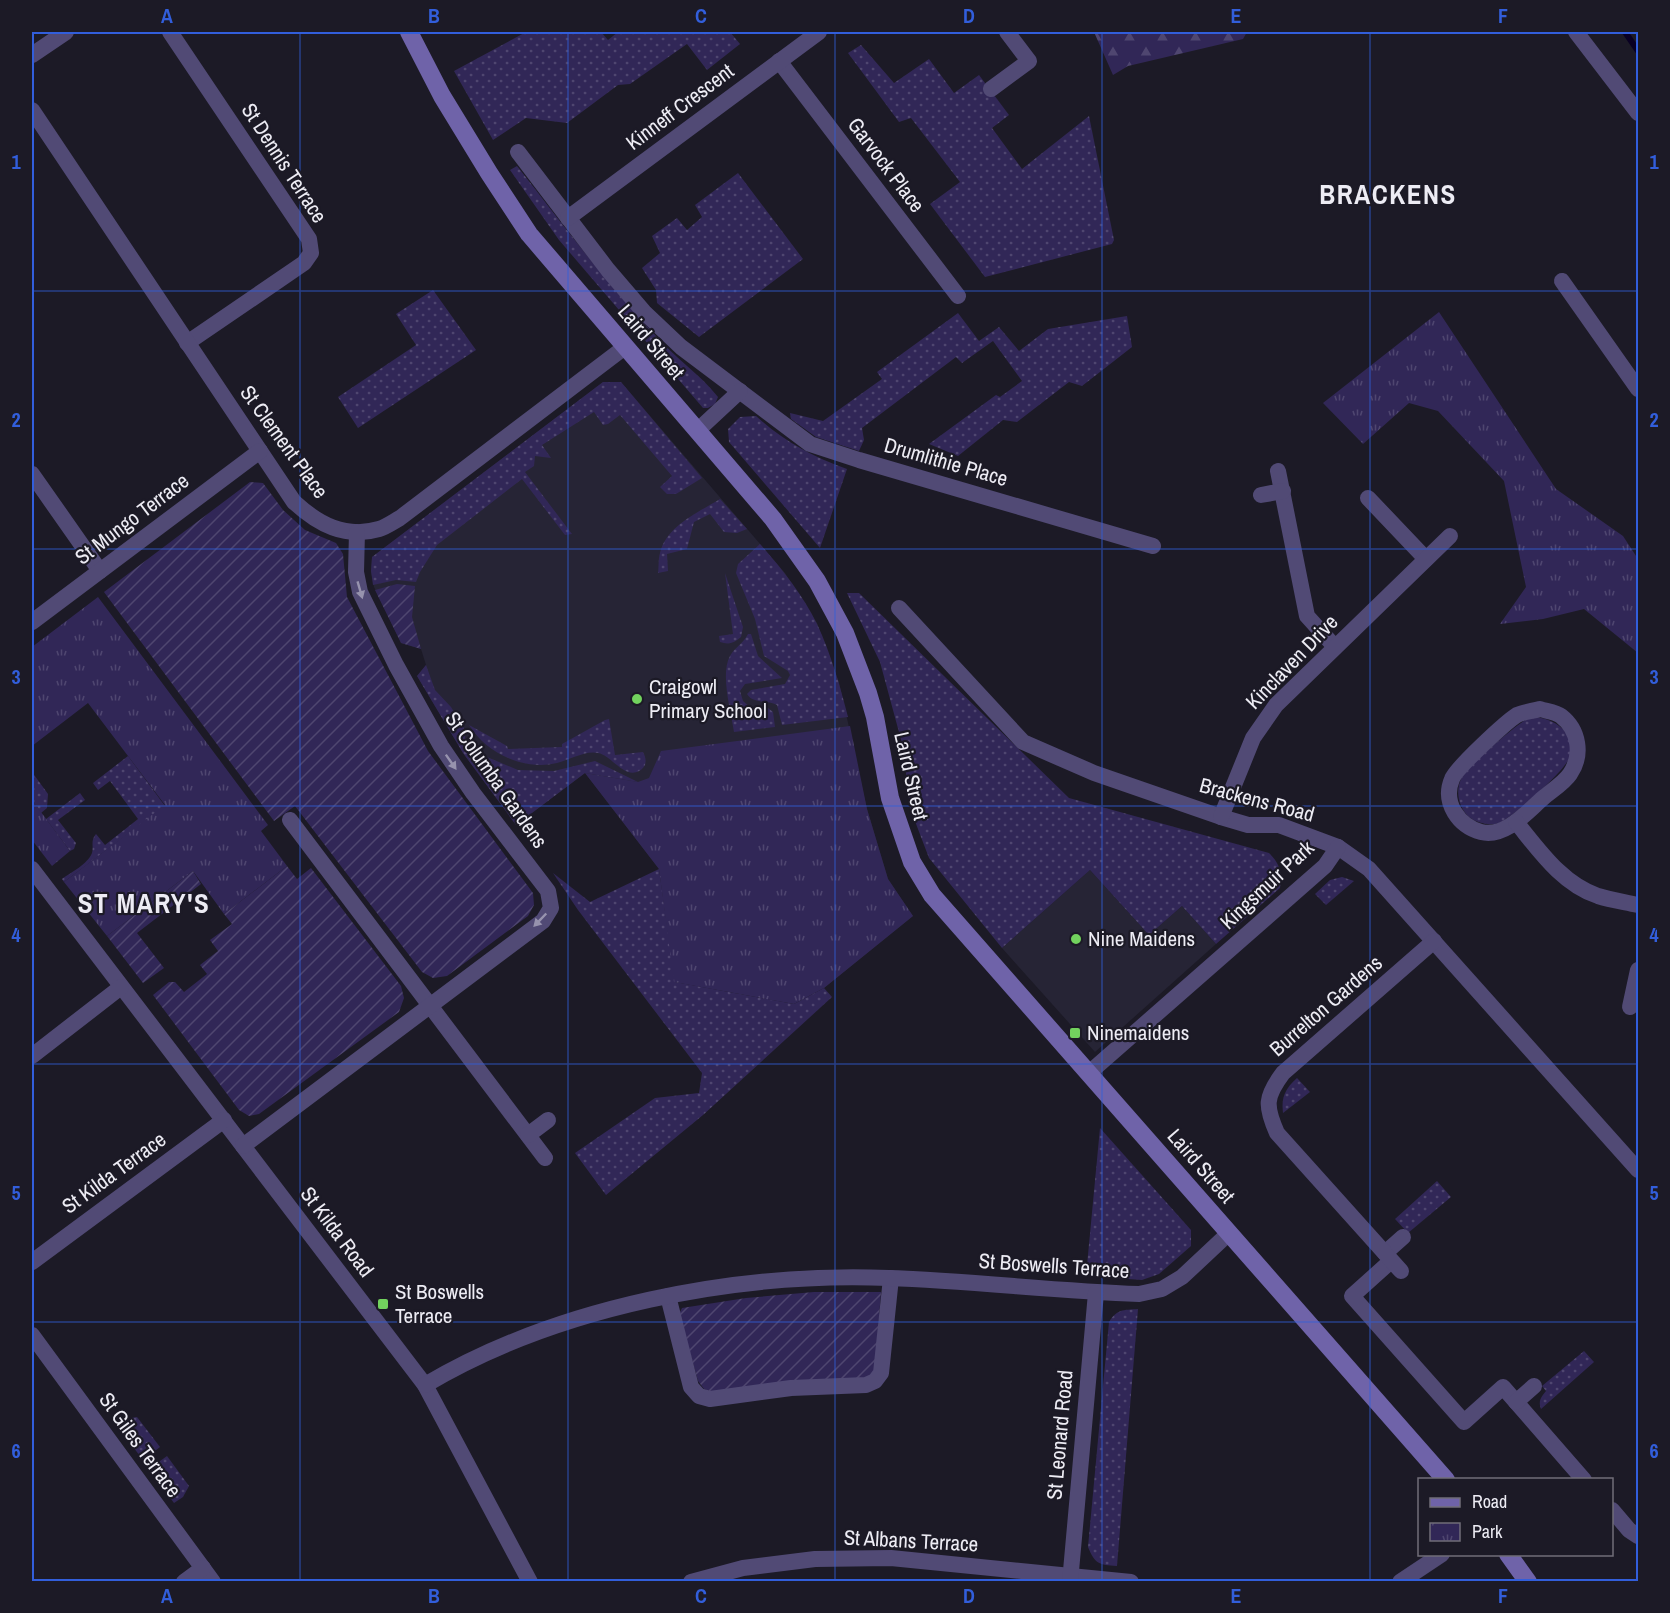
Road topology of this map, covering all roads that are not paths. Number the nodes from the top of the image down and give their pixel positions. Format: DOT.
graph roads {
  1 [pos="66,32"];
  2 [pos="170,32"];
  3 [pos="409,32"];
  4 [pos="819,32"];
  5 [pos="1007,32"];
  6 [pos="1576,32"];
  7 [pos="32,56"];
  8 [pos="779,61"];
  9 [pos="992,89"];
  10 [pos="32,110"];
  11 [pos="1638,113"];
  12 [pos="518,152"];
  13 [pos="568,218"];
  14 [pos="1562,281"];
  15 [pos="958,296"];
  16 [pos="188,343"];
  17 [pos="625,346"];
  18 [pos="1638,389"];
  19 [pos="740,390"];
  20 [pos="697,431"];
  21 [pos="260,451"];
  22 [pos="1278,471"];
  23 [pos="32,474"];
  24 [pos="1282,491"];
  25 [pos="1261,495"];
  26 [pos="1368,498"];
  27 [pos="357,532"];
  28 [pos="1450,536"];
  29 [pos="1153,546"];
  30 [pos="1426,559"];
  31 [pos="100,571"];
  32 [pos="899,608"];
  33 [pos="32,622"];
  34 [pos="1335,647"];
  35 [pos="1221,817"];
  36 [pos="290,820"];
  37 [pos="1516,822"];
  38 [pos="1338,847"];
  39 [pos="32,870"];
  40 [pos="1638,905"];
  41 [pos="1434,941"];
  42 [pos="1638,970"];
  43 [pos="121,987"];
  44 [pos="429,1005"];
  45 [pos="1630,1007"];
  46 [pos="32,1056"];
  47 [pos="1089,1073"];
  48 [pos="224,1120"];
  49 [pos="548,1120"];
  50 [pos="528,1135"];
  51 [pos="243,1146"];
  52 [pos="545,1158"];
  53 [pos="1638,1170"];
  54 [pos="1229,1233"];
  55 [pos="1403,1237"];
  56 [pos="32,1262"];
  57 [pos="1392,1262"];
  58 [pos="891,1278"];
  59 [pos="1096,1293"];
  60 [pos="668,1296"];
  61 [pos="32,1335"];
  62 [pos="425,1385"];
  63 [pos="1534,1386"];
  64 [pos="1516,1402"];
  65 [pos="1445,1478"];
  66 [pos="1583,1478"];
  67 [pos="1613,1512"];
  68 [pos="1638,1536"];
  69 [pos="1439,1556"];
  70 [pos="1509,1556"];
  71 [pos="208,1575"];
  72 [pos="1070,1579"];
  73 [pos="184,1581"];
  74 [pos="530,1581"];
  75 [pos="691,1581"];
  76 [pos="1131,1581"];
  77 [pos="1400,1581"];
  78 [pos="1528,1581"];
  1 -- 7 [label="street"];
  2 -- 16 [label="street, St Dennis Terrace"];
  3 -- 17 [label="street, Laird Street"];
  4 -- 8 [label="street, Kinneff Crescent"];
  5 -- 9 [label="street"];
  6 -- 11 [label="street"];
  8 -- 13 [label="street, Kinneff Crescent"];
  8 -- 15 [label="street, Garvock Place"];
  10 -- 16 [label="street, St Clement Place"];
  12 -- 13 [label="street, Drumlithie Place"];
  13 -- 19 [label="street, Drumlithie Place"];
  14 -- 18 [label="street"];
  16 -- 21 [label="street, St Clement Place"];
  17 -- 20 [label="street, Laird Street"];
  17 -- 27 [label="street, St Clement Place"];
  19 -- 20 [label="street"];
  19 -- 29 [label="street, Drumlithie Place"];
  20 -- 47 [label="street, Laird Street"];
  21 -- 27 [label="street, St Clement Place"];
  21 -- 31 [label="street, St Mungo Terrace"];
  22 -- 24 [label="street"];
  23 -- 31 [label="street"];
  24 -- 25 [label="street"];
  24 -- 34 [label="street"];
  26 -- 30 [label="street"];
  27 -- 44 [label="street, St Columba Gardens, one-way"];
  28 -- 30 [label="street, Kinclaven Drive"];
  30 -- 34 [label="street, Kinclaven Drive"];
  31 -- 33 [label="street, St Mungo Terrace"];
  32 -- 35 [label="street, Brackens Road"];
  34 -- 35 [label="street, Kinclaven Drive"];
  35 -- 38 [label="street, Brackens Road"];
  36 -- 44 [label="street"];
  37 -- 37 [label="street"];
  37 -- 40 [label="street"];
  38 -- 41 [label="street, Brackens Road"];
  38 -- 47 [label="street, Kingsmuir Park"];
  39 -- 43 [label="street, St Kilda Road"];
  41 -- 53 [label="street, Brackens Road"];
  41 -- 57 [label="street, Burrelton Gardens"];
  42 -- 45 [label="street"];
  43 -- 46 [label="street"];
  43 -- 48 [label="street, St Kilda Road"];
  44 -- 50 [label="street"];
  44 -- 51 [label="street, St Columba Gardens"];
  47 -- 54 [label="street, Laird Street"];
  48 -- 51 [label="street, St Kilda Road"];
  48 -- 56 [label="street, St Kilda Terrace"];
  49 -- 50 [label="street"];
  50 -- 52 [label="street"];
  51 -- 62 [label="street, St Kilda Road"];
  54 -- 59 [label="street, St Boswells Terrace"];
  54 -- 65 [label="street, Laird Street"];
  55 -- 57 [label="street"];
  57 -- 64 [label="street"];
  58 -- 59 [label="street, St Boswells Terrace"];
  58 -- 60 [label="street, St Boswells Terrace"];
  58 -- 60 [label="street"];
  59 -- 72 [label="street, St Leonard Road"];
  60 -- 62 [label="street, St Boswells Terrace"];
  61 -- 71 [label="street, St Giles Terrace"];
  62 -- 74 [label="street, St Kilda Road"];
  63 -- 64 [label="street"];
  64 -- 66 [label="street"];
  67 -- 68 [label="street"];
  69 -- 77 [label="street"];
  70 -- 78 [label="street"];
  71 -- 73 [label="street"];
  72 -- 75 [label="street, St Albans Terrace"];
  72 -- 76 [label="street, St Albans Terrace"];
}
